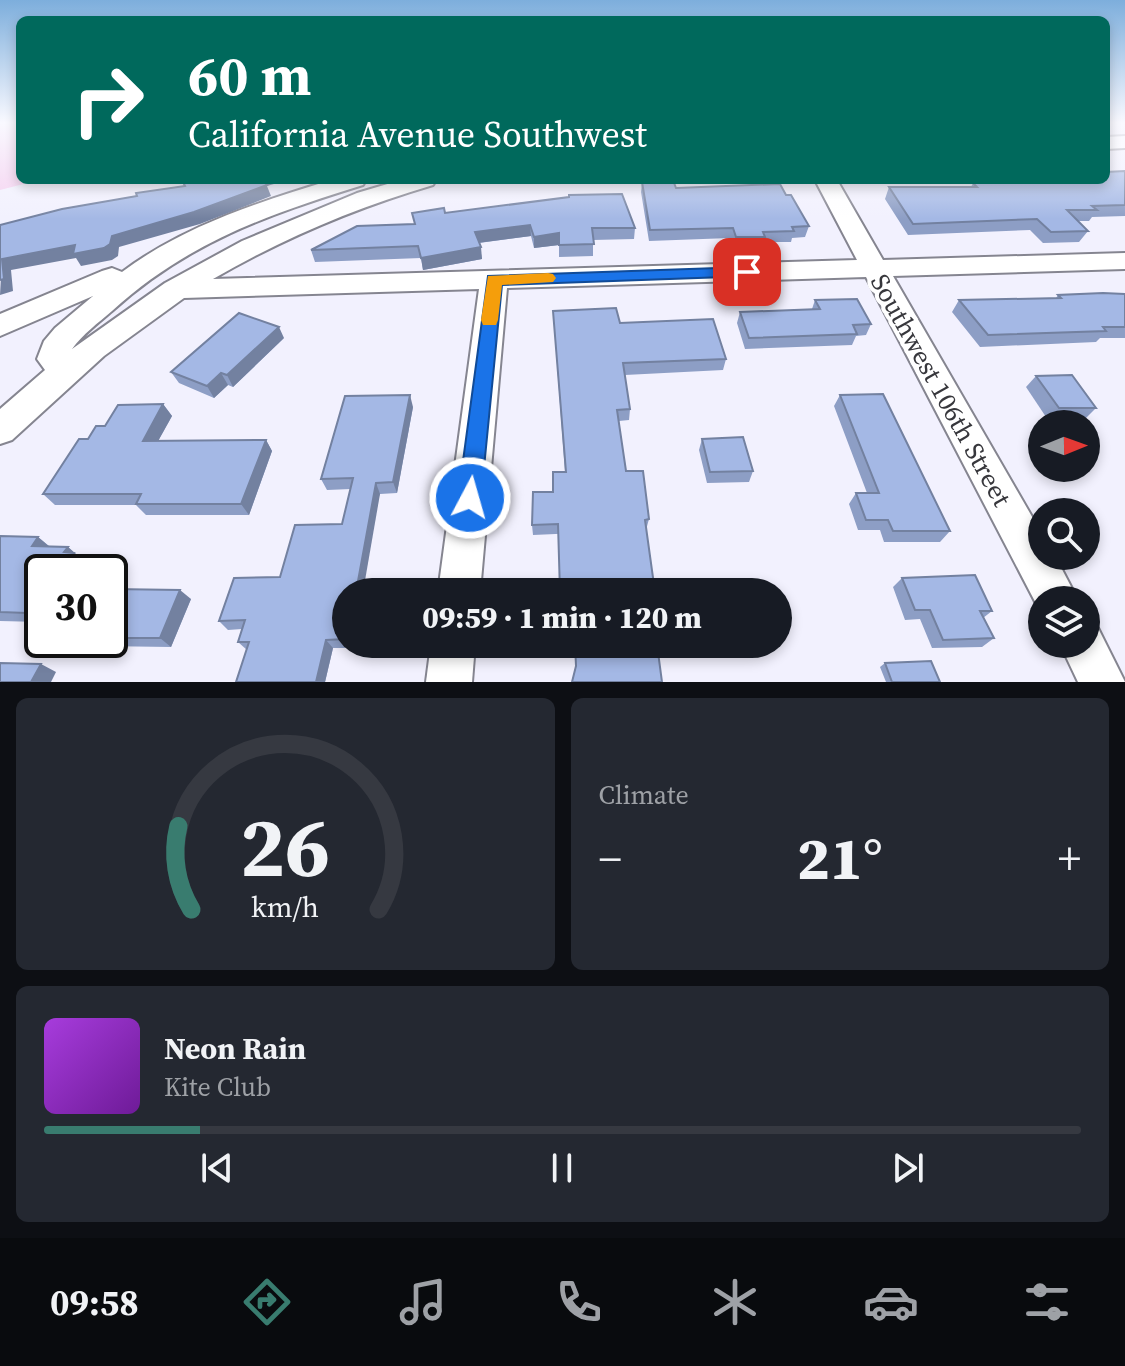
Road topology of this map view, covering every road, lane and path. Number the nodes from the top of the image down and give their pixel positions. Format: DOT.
graph roads {
  1 [pos="342,184"];
  2 [pos="412,184"];
  3 [pos="828,184"];
  4 [pos="1125,261"];
  5 [pos="874,269"];
  6 [pos="112,277"];
  7 [pos="494,280"];
  8 [pos="175,289"];
  9 [pos="0,326"];
  10 [pos="68,370"];
  11 [pos="0,430"];
  12 [pos="461,578"];
  13 [pos="1049,586"];
  14 [pos="452,658"];
  15 [pos="1090,658"];
  16 [pos="449,682"];
  17 [pos="1103,682"];
  1 -- 10 [label="street"];
  2 -- 8 [label="street"];
  3 -- 5 [label="street, Southwest 106th Street"];
  4 -- 5 [label="street"];
  5 -- 7 [label="street"];
  5 -- 13 [label="street, Southwest 106th Street"];
  6 -- 9 [label="street"];
  7 -- 8 [label="street"];
  7 -- 12 [label="street"];
  8 -- 10 [label="street"];
  10 -- 11 [label="street"];
  14 -- 16 [label="street"];
  15 -- 17 [label="street"];
}
